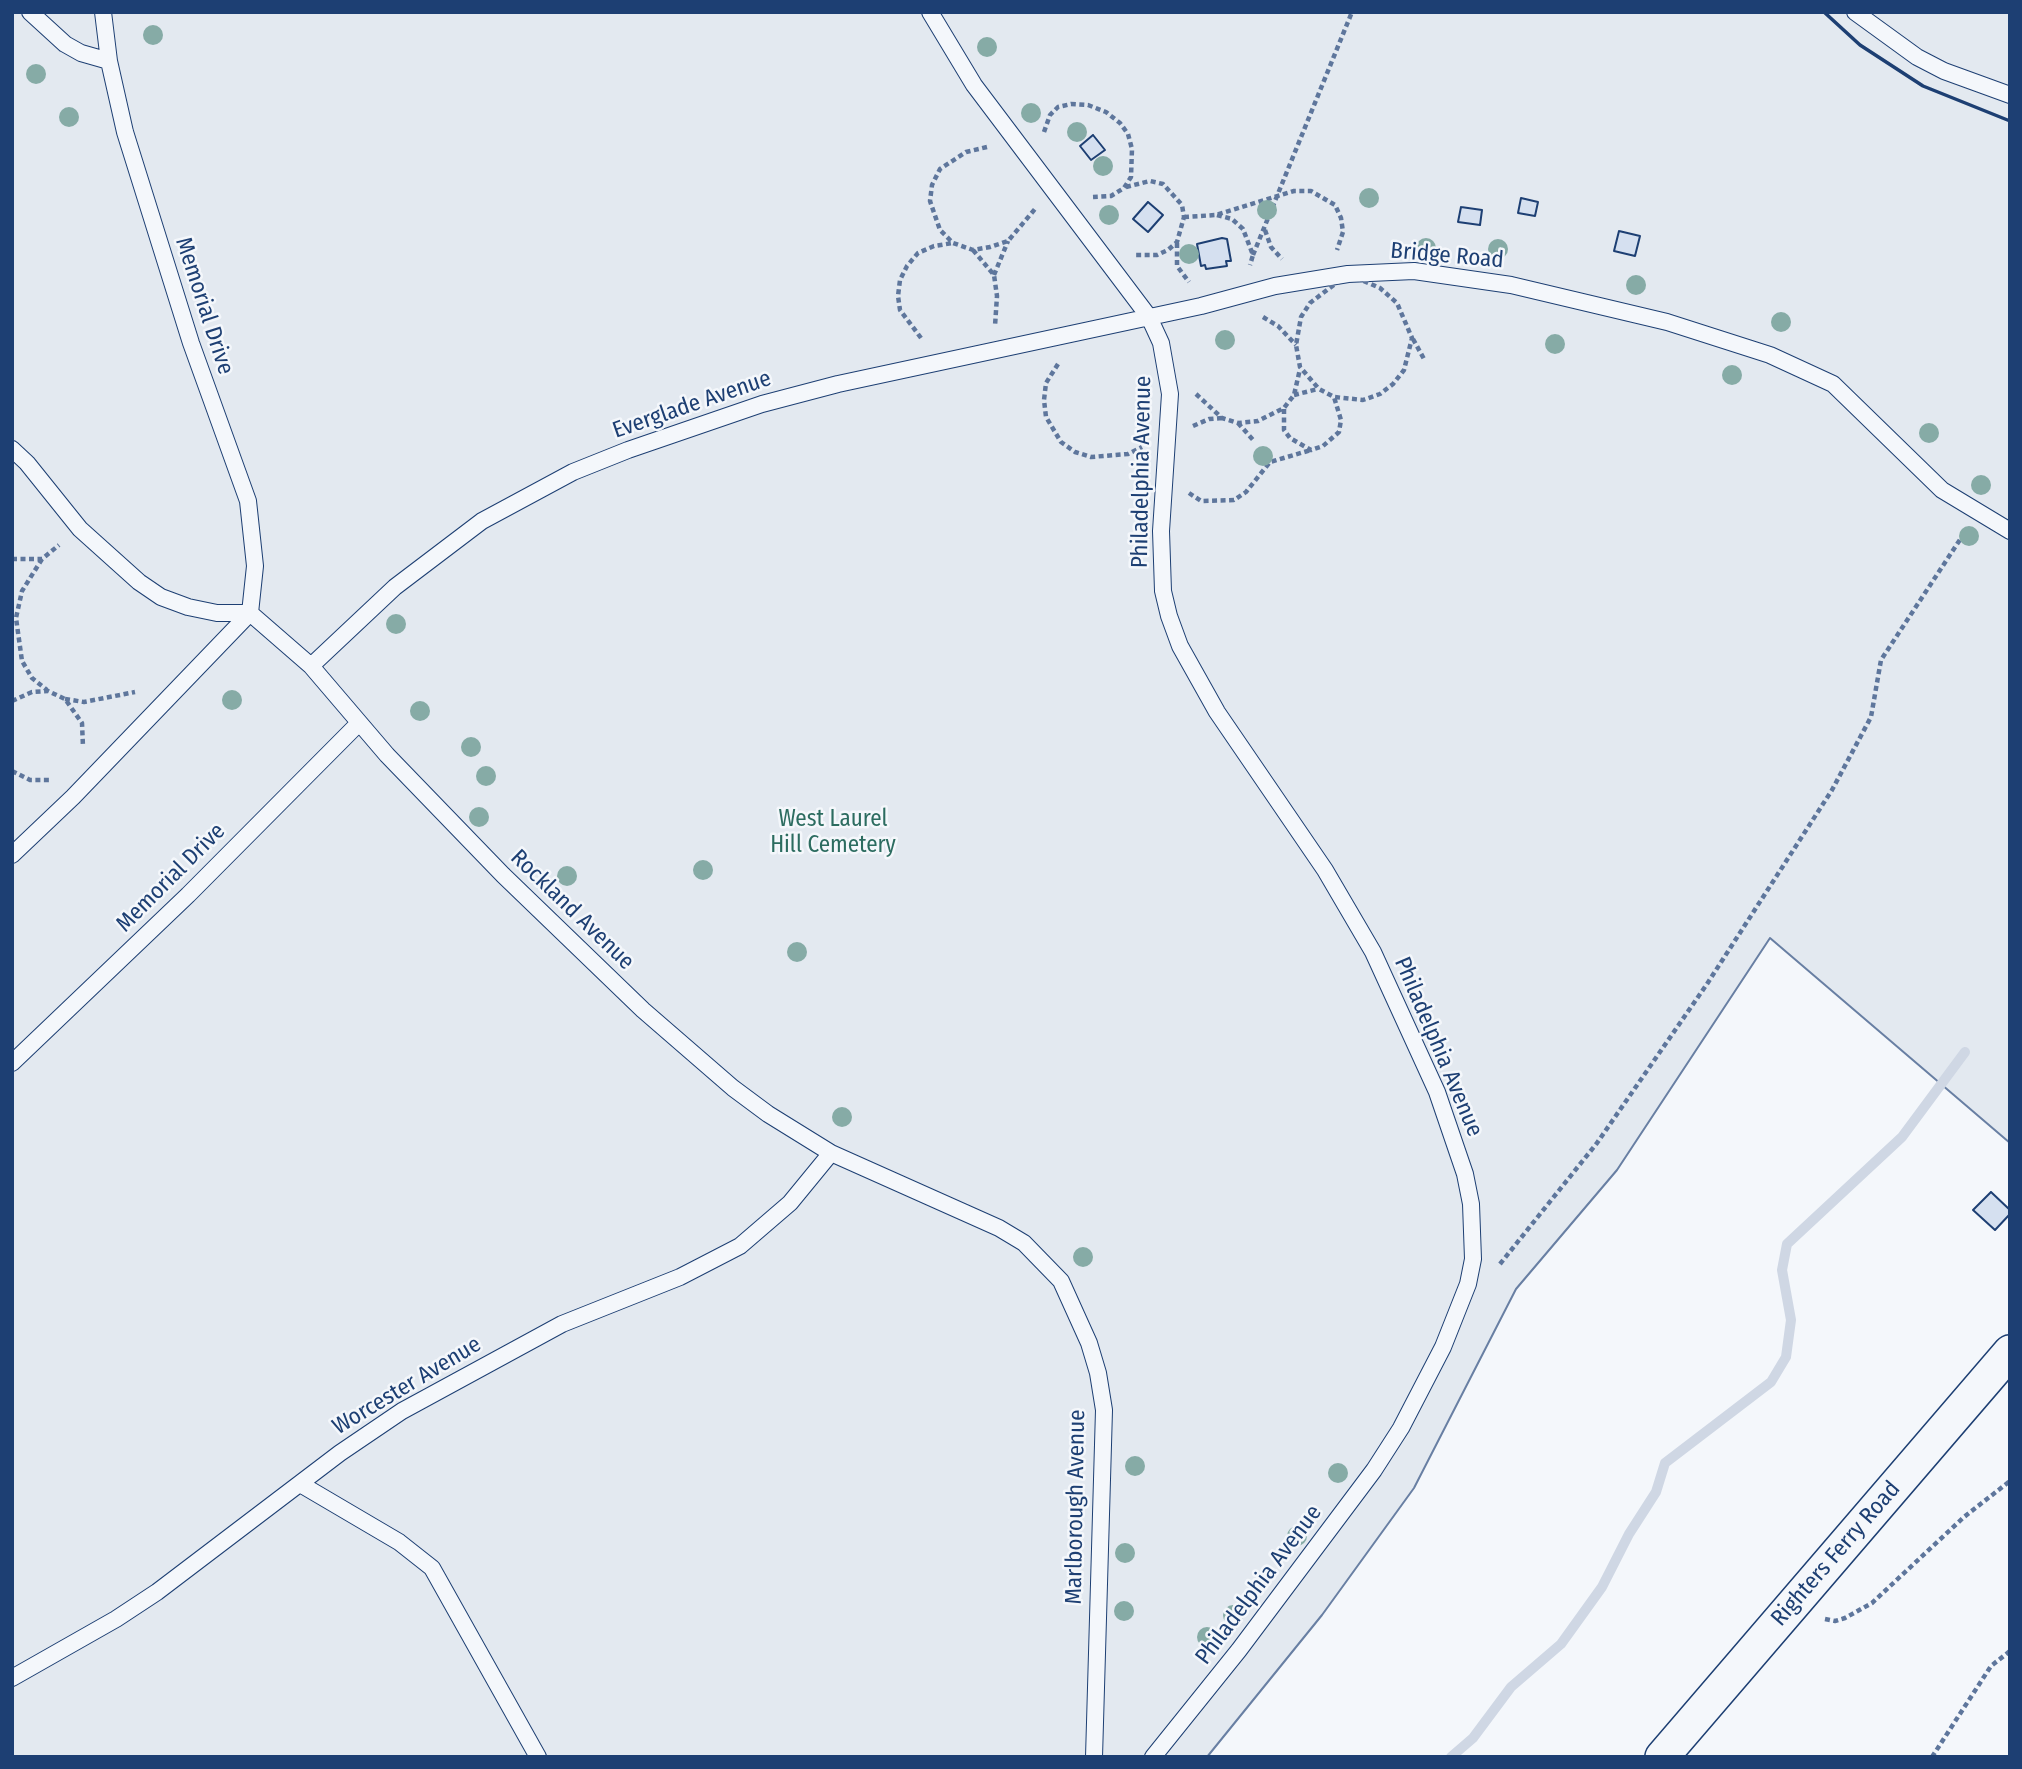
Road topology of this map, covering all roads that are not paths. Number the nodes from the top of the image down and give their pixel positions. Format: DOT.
graph roads {
  1 [pos="30,12"];
  2 [pos="103,12"];
  3 [pos="930,12"];
  4 [pos="1855,12"];
  5 [pos="109,61"];
  6 [pos="2010,95"];
  7 [pos="1149,317"];
  8 [pos="12,449"];
  9 [pos="2010,531"];
  10 [pos="250,613"];
  11 [pos="311,666"];
  12 [pos="359,723"];
  13 [pos="12,855"];
  14 [pos="12,1063"];
  15 [pos="831,1153"];
  16 [pos="2010,1352"];
  17 [pos="302,1485"];
  18 [pos="12,1678"];
  19 [pos="538,1757"];
  20 [pos="1094,1757"];
  21 [pos="1153,1757"];
  22 [pos="1662,1757"];
  1 -- 5 [label="lane"];
  2 -- 5 [label="lane, Memorial Drive"];
  3 -- 7 [label="lane"];
  4 -- 6 [label="lane"];
  5 -- 10 [label="lane, Memorial Drive"];
  7 -- 9 [label="lane, Bridge Road"];
  7 -- 11 [label="lane, Everglade Avenue"];
  7 -- 21 [label="lane, Philadelphia Avenue"];
  8 -- 10 [label="lane"];
  10 -- 11 [label="lane"];
  10 -- 13 [label="lane"];
  11 -- 12 [label="lane, Rockland Avenue"];
  12 -- 14 [label="lane, Memorial Drive"];
  12 -- 15 [label="lane, Rockland Avenue"];
  15 -- 17 [label="lane, Worcester Avenue"];
  15 -- 20 [label="lane, Marlborough Avenue"];
  16 -- 22 [label="street, Righters Ferry Road"];
  17 -- 18 [label="lane, Worcester Avenue"];
  17 -- 19 [label="lane"];
}
